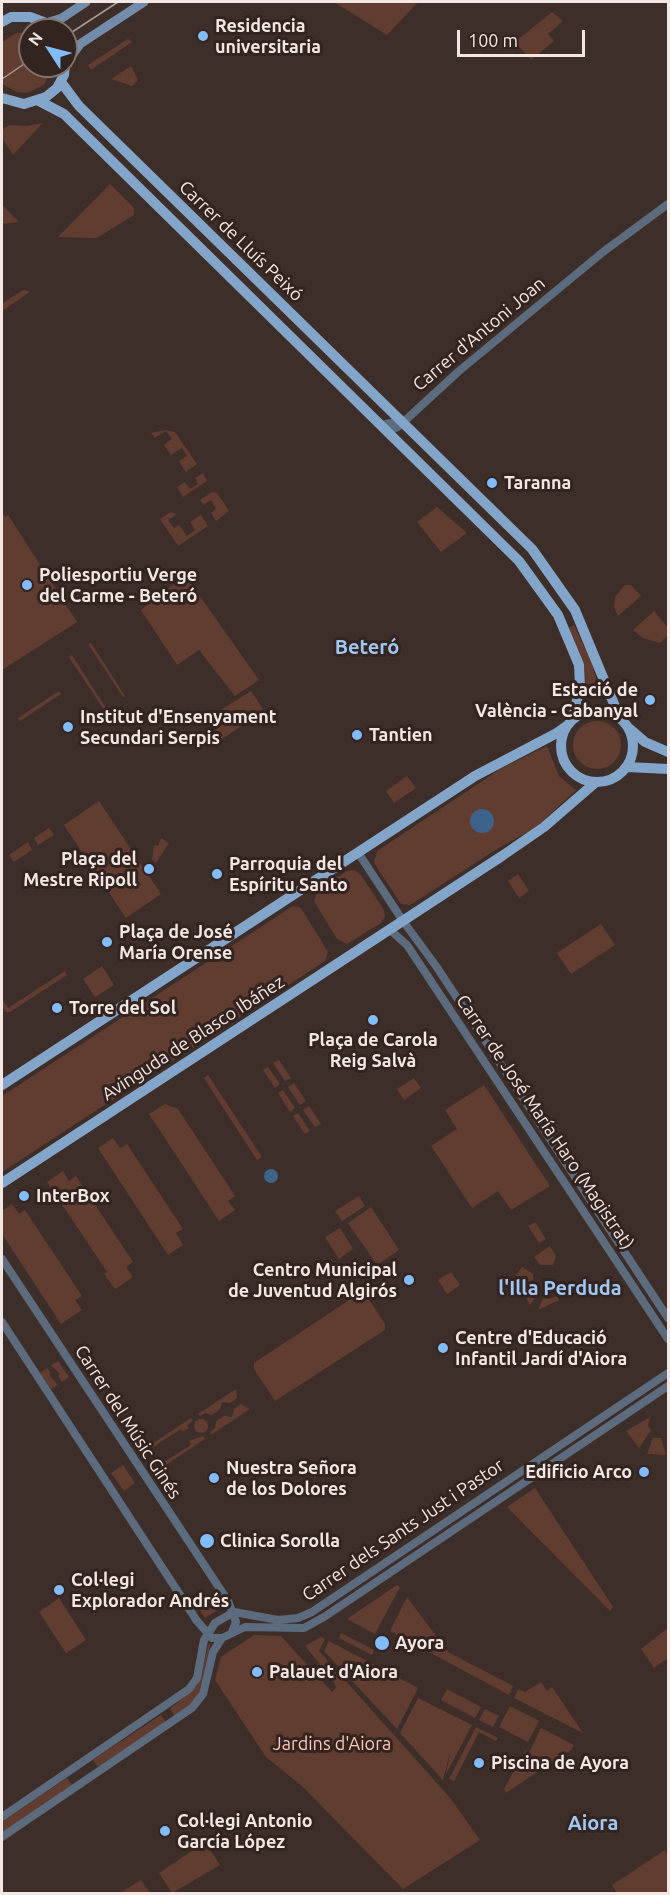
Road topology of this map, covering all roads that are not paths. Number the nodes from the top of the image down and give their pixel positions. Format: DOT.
graph roads {
  1 [pos="87,2"];
  2 [pos="144,2"];
  3 [pos="27,18"];
  4 [pos="62,18"];
  5 [pos="2,21"];
  6 [pos="78,47"];
  7 [pos="62,78"];
  8 [pos="61,82"];
  9 [pos="2,98"];
  10 [pos="39,101"];
  11 [pos="2,103"];
  12 [pos="17,104"];
  13 [pos="669,204"];
  14 [pos="402,421"];
  15 [pos="384,428"];
  16 [pos="619,716"];
  17 [pos="570,722"];
  18 [pos="630,729"];
  19 [pos="669,752"];
  20 [pos="627,767"];
  21 [pos="669,769"];
  22 [pos="596,782"];
  23 [pos="359,854"];
  24 [pos="402,921"];
  25 [pos="389,929"];
  26 [pos="487,1064"];
  27 [pos="503,1068"];
  28 [pos="2,1085"];
  29 [pos="2,1183"];
  30 [pos="567,1185"];
  31 [pos="582,1188"];
  32 [pos="2,1259"];
  33 [pos="669,1318"];
  34 [pos="2,1322"];
  35 [pos="669,1339"];
  36 [pos="669,1373"];
  37 [pos="669,1386"];
  38 [pos="234,1612"];
  39 [pos="232,1632"];
  40 [pos="206,1634"];
  41 [pos="222,1638"];
  42 [pos="79,1765"];
  43 [pos="88,1778"];
  44 [pos="2,1817"];
  45 [pos="2,1837"];
  1 -- 4 [label="main road"];
  2 -- 6 [label="main road"];
  3 -- 5 [label="main road"];
  7 -- 8 [label="main road"];
  8 -- 10 [label="main road"];
  8 -- 14 [label="main road, Carrer de Lluís Peixó"];
  9 -- 12 [label="main road"];
  10 -- 12 [label="main road"];
  10 -- 15 [label="main road, Carrer de Lluís Peixó"];
  11 -- 12 [label="main road"];
  13 -- 14 [label="street, Carrer d'Antoni Joan"];
  14 -- 15 [label="street"];
  14 -- 16 [label="main road, Carrer de Lluís Peixó"];
  15 -- 17 [label="main road, Carrer de Lluís Peixó"];
  16 -- 17 [label="main road"];
  16 -- 18 [label="main road"];
  17 -- 22 [label="main road"];
  17 -- 23 [label="main road"];
  18 -- 19 [label="main road"];
  18 -- 20 [label="main road"];
  20 -- 21 [label="main road"];
  20 -- 22 [label="main road"];
  22 -- 24 [label="main road, Avinguda de Blasco Ibáñez"];
  23 -- 24 [label="street"];
  23 -- 28 [label="main road"];
  24 -- 25 [label="main road, Avinguda de Blasco Ibáñez"];
  24 -- 27 [label="street, Carrer de José María Haro (Magistrat)"];
  25 -- 26 [label="street, Carrer de José María Haro (Magistrat)"];
  25 -- 29 [label="main road, Avinguda de Blasco Ibáñez"];
  26 -- 27 [label="street"];
  26 -- 30 [label="street, Carrer de José María Haro (Magistrat)"];
  27 -- 31 [label="street, Carrer de José María Haro (Magistrat)"];
  30 -- 31 [label="street"];
  30 -- 35 [label="street, Carrer de José María Haro (Magistrat)"];
  31 -- 33 [label="street, Carrer de José María Haro (Magistrat)"];
  32 -- 38 [label="street, Carrer del Músic Ginés"];
  34 -- 40 [label="street"];
  36 -- 38 [label="street, Carrer dels Sants Just i Pastor"];
  37 -- 39 [label="street, Carrer dels Sants Just i Pastor"];
  38 -- 39 [label="street"];
  38 -- 40 [label="street"];
  39 -- 41 [label="street, Carrer dels Sants Just i Pastor"];
  40 -- 41 [label="street"];
  40 -- 42 [label="street"];
  41 -- 43 [label="street"];
  42 -- 43 [label="street"];
  42 -- 44 [label="street"];
  43 -- 45 [label="street"];
}
